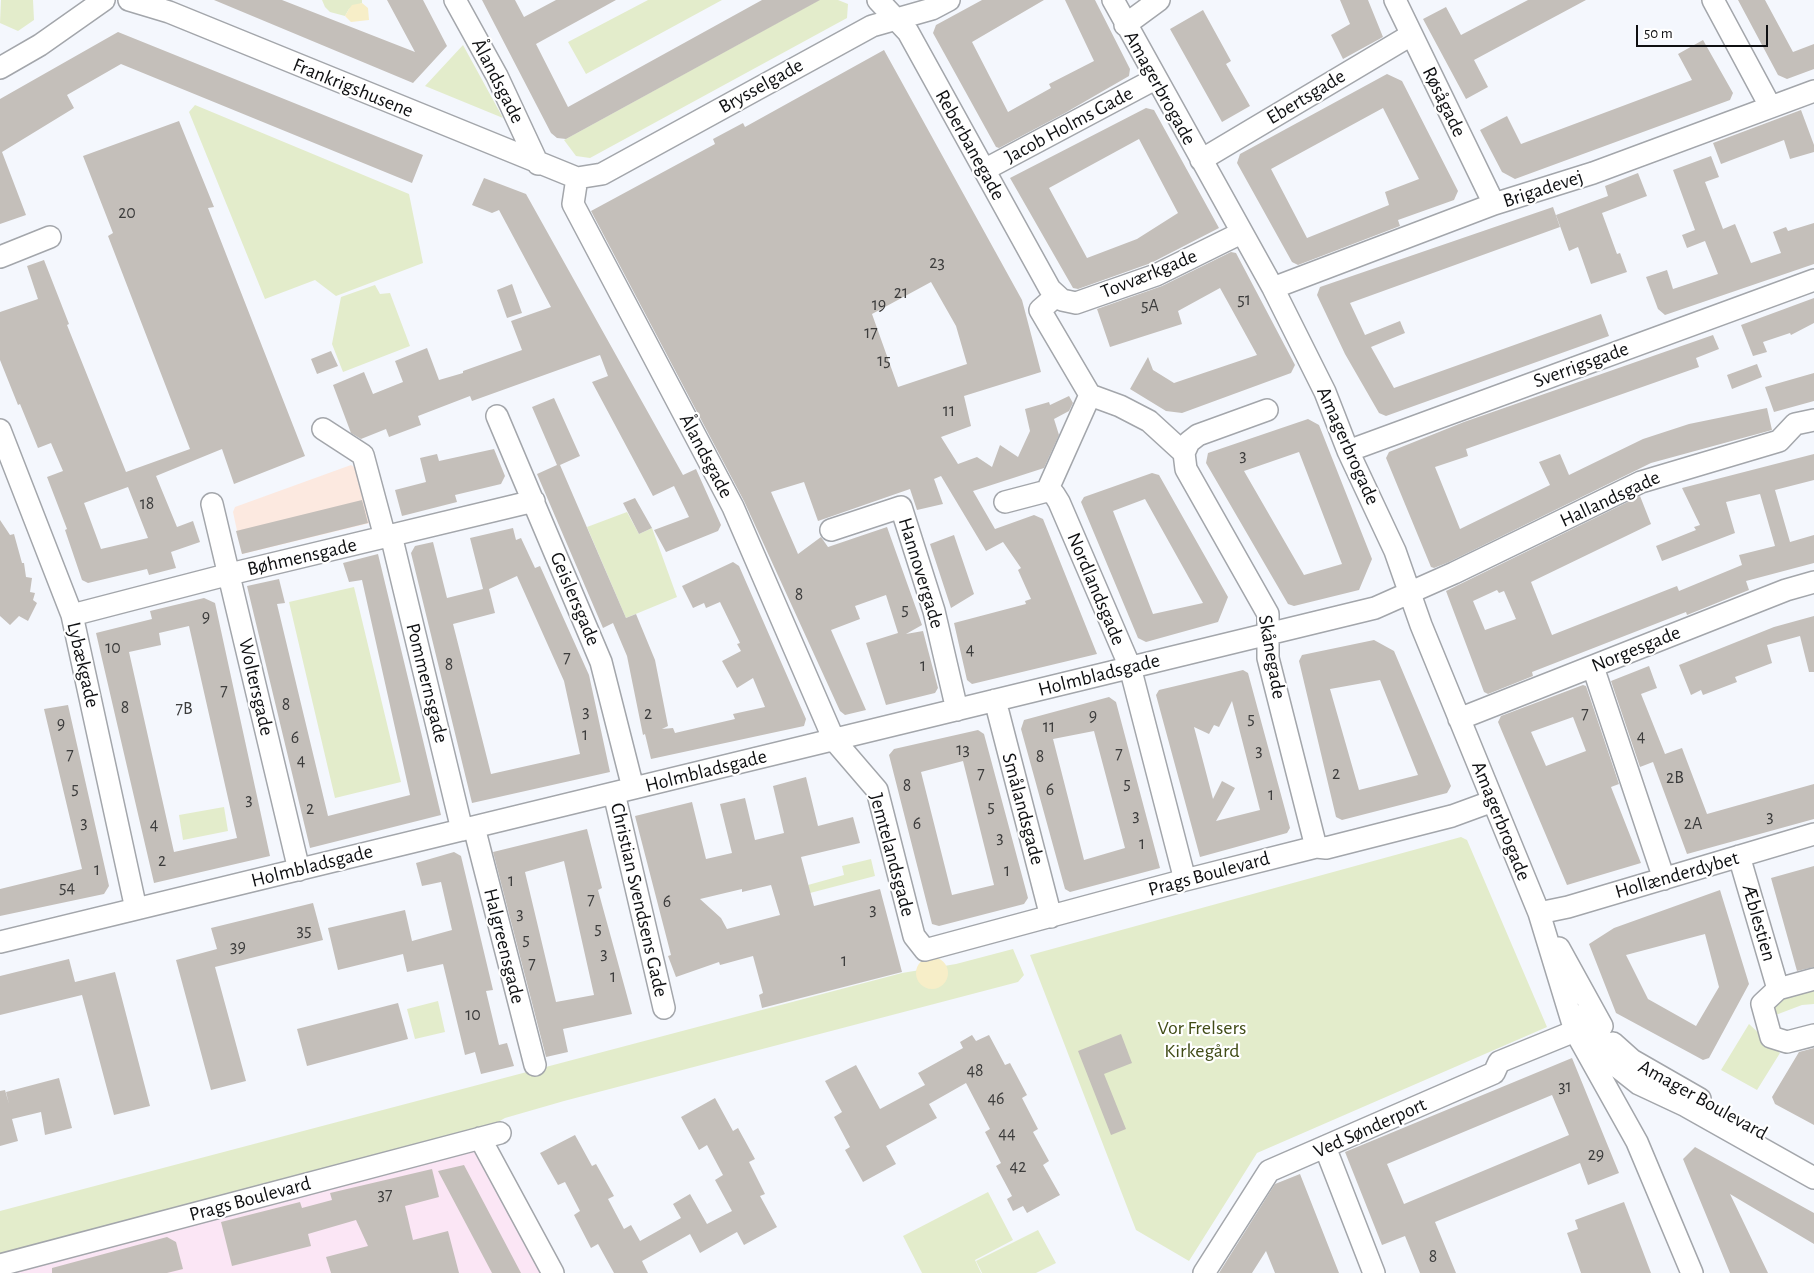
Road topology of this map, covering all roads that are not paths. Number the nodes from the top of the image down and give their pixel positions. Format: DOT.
graph roads {
  1 [pos="104,0"];
  2 [pos="129,0"];
  3 [pos="455,0"];
  4 [pos="878,0"];
  5 [pos="949,0"];
  6 [pos="1113,0"];
  7 [pos="1159,0"];
  8 [pos="1395,0"];
  9 [pos="1713,0"];
  10 [pos="896,19"];
  11 [pos="1125,25"];
  12 [pos="1411,35"];
  13 [pos="0,68"];
  14 [pos="1156,79"];
  15 [pos="1812,97"];
  16 [pos="1770,106"];
  17 [pos="1201,160"];
  18 [pos="538,164"];
  19 [pos="984,170"];
  20 [pos="577,178"];
  21 [pos="1494,204"];
  22 [pos="1241,233"];
  23 [pos="50,236"];
  24 [pos="0,257"];
  25 [pos="1814,280"];
  26 [pos="1273,288"];
  27 [pos="1056,296"];
  28 [pos="1091,395"];
  29 [pos="1267,410"];
  30 [pos="497,416"];
  31 [pos="1814,420"];
  32 [pos="323,429"];
  33 [pos="0,430"];
  34 [pos="1348,451"];
  35 [pos="1184,453"];
  36 [pos="1047,491"];
  37 [pos="534,501"];
  38 [pos="1005,502"];
  39 [pos="212,504"];
  40 [pos="832,530"];
  41 [pos="388,536"];
  42 [pos="230,574"];
  43 [pos="1814,582"];
  44 [pos="1410,593"];
  45 [pos="72,615"];
  46 [pos="1268,634"];
  47 [pos="1130,667"];
  48 [pos="1593,667"];
  49 [pos="995,700"];
  50 [pos="957,710"];
  51 [pos="1459,719"];
  52 [pos="834,740"];
  53 [pos="624,791"];
  54 [pos="1493,801"];
  55 [pos="468,828"];
  56 [pos="1814,834"];
  57 [pos="1316,847"];
  58 [pos="1740,856"];
  59 [pos="299,870"];
  60 [pos="1664,879"];
  61 [pos="1185,880"];
  62 [pos="136,909"];
  63 [pos="1539,913"];
  64 [pos="1051,917"];
  65 [pos="0,942"];
  66 [pos="925,950"];
  67 [pos="1814,979"];
  68 [pos="1778,990"];
  69 [pos="664,1008"];
  70 [pos="1602,1027"];
  71 [pos="1575,1031"];
  72 [pos="1814,1035"];
  73 [pos="1615,1064"];
  74 [pos="535,1065"];
  75 [pos="1637,1142"];
  76 [pos="1326,1147"];
  77 [pos="1814,1162"];
  78 [pos="1814,1178"];
  79 [pos="0,1265"];
  80 [pos="553,1273"];
  81 [pos="1204,1273"];
  82 [pos="1374,1273"];
  83 [pos="1692,1273"];
  1 -- 13 [label="street"];
  2 -- 18 [label="street, Frankrigshusene"];
  3 -- 18 [label="street, Ålandsgade"];
  4 -- 10 [label="street, Reberbanegade"];
  5 -- 10 [label="street, Brysselgade"];
  6 -- 11 [label="street, Amagerbrogade"];
  7 -- 11 [label="street"];
  8 -- 12 [label="street, Røsågade"];
  9 -- 16 [label="street"];
  10 -- 19 [label="street, Reberbanegade"];
  10 -- 20 [label="street, Brysselgade"];
  11 -- 14 [label="street, Amagerbrogade"];
  12 -- 17 [label="street, Ebertsgade"];
  12 -- 21 [label="street, Røsågade"];
  14 -- 17 [label="street, Amagerbrogade"];
  14 -- 19 [label="street, Jacob Holms Gade"];
  15 -- 16 [label="street, Brigadevej"];
  16 -- 21 [label="street, Brigadevej"];
  17 -- 22 [label="street, Amagerbrogade"];
  18 -- 20 [label="street, Frankrigshusene"];
  19 -- 27 [label="street, Reberbanegade"];
  20 -- 52 [label="street, Ålandsgade"];
  21 -- 26 [label="street, Brigadevej"];
  22 -- 26 [label="street, Amagerbrogade"];
  22 -- 27 [label="street, Tovværkgade"];
  23 -- 24 [label="street"];
  25 -- 34 [label="street, Sverrigsgade"];
  26 -- 34 [label="street, Amagerbrogade"];
  27 -- 28 [label="street"];
  28 -- 35 [label="street"];
  28 -- 36 [label="street"];
  29 -- 35 [label="street"];
  30 -- 37 [label="street, Geislersgade"];
  31 -- 44 [label="street, Hallandsgade"];
  32 -- 41 [label="street, Pommernsgade"];
  33 -- 45 [label="street, Lybækgade"];
  34 -- 44 [label="street, Amagerbrogade"];
  35 -- 46 [label="street, Skånegade"];
  36 -- 38 [label="street"];
  36 -- 47 [label="street, Nordlandsgade"];
  37 -- 41 [label="street, Bøhmensgade"];
  37 -- 53 [label="street, Geislersgade"];
  39 -- 42 [label="street, Woltersgade"];
  40 -- 50 [label="street, Hannovergade"];
  41 -- 42 [label="street, Bøhmensgade"];
  41 -- 55 [label="street, Pommernsgade"];
  42 -- 45 [label="street, Bøhmensgade"];
  42 -- 59 [label="street, Woltersgade"];
  43 -- 48 [label="street, Norgesgade"];
  44 -- 46 [label="street, Holmbladsgade"];
  44 -- 51 [label="street, Amagerbrogade"];
  45 -- 62 [label="street, Lybækgade"];
  46 -- 47 [label="street, Holmbladsgade"];
  46 -- 57 [label="street, Skånegade"];
  47 -- 49 [label="street, Holmbladsgade"];
  47 -- 61 [label="street, Nordlandsgade"];
  48 -- 51 [label="street, Norgesgade"];
  48 -- 60 [label="street"];
  49 -- 50 [label="street, Holmbladsgade"];
  49 -- 64 [label="street, Smålandsgade"];
  50 -- 52 [label="street, Holmbladsgade"];
  51 -- 54 [label="street, Amagerbrogade"];
  52 -- 53 [label="street, Holmbladsgade"];
  52 -- 66 [label="street, Jemtelandsgade"];
  53 -- 55 [label="street, Holmbladsgade"];
  53 -- 69 [label="street, Christian Svendsens Gade"];
  54 -- 57 [label="street, Prags Boulevard"];
  54 -- 63 [label="street, Amagerbrogade"];
  55 -- 59 [label="street, Holmbladsgade"];
  55 -- 74 [label="street, Halgreensgade"];
  56 -- 58 [label="street, Hollænderdybet"];
  57 -- 61 [label="street, Prags Boulevard"];
  58 -- 60 [label="street, Hollænderdybet"];
  58 -- 68 [label="street, Æblestien"];
  59 -- 62 [label="street, Holmbladsgade"];
  60 -- 63 [label="street, Hollænderdybet"];
  61 -- 64 [label="street, Prags Boulevard"];
  62 -- 65 [label="street, Holmbladsgade"];
  63 -- 70 [label="street, Amagerbrogade"];
  63 -- 71 [label="street, Amagerbrogade"];
  63 -- 73 [label="street"];
  64 -- 66 [label="street, Prags Boulevard"];
  67 -- 68 [label="street"];
  68 -- 72 [label="street"];
  70 -- 73 [label="street, Amagerbrogade"];
  70 -- 77 [label="street, Amager Boulevard"];
  71 -- 75 [label="street, Amagerbrogade"];
  71 -- 76 [label="street, Ved Sønderport"];
  73 -- 75 [label="street, Amagerbrogade"];
  73 -- 78 [label="street, Amager Boulevard"];
  75 -- 83 [label="street, Amagerbrogade"];
  76 -- 81 [label="street, Ved Sønderport"];
  76 -- 82 [label="street"];
  79 -- 80 [label="street, Prags Boulevard"];
}
